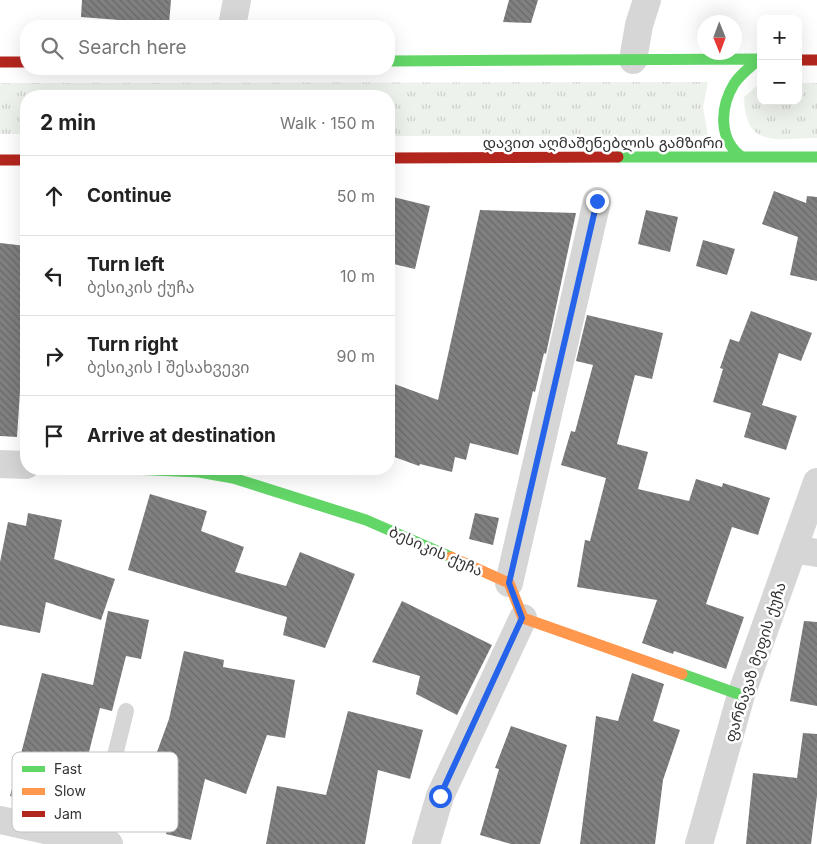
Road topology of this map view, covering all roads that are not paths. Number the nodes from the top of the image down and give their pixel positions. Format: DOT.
graph roads {
  1 [pos="237,0"];
  2 [pos="647,0"];
  3 [pos="233,20"];
  4 [pos="757,59"];
  5 [pos="633,60"];
  6 [pos="759,60"];
  7 [pos="802,60"];
  8 [pos="817,60"];
  9 [pos="395,61"];
  10 [pos="0,62"];
  11 [pos="20,62"];
  12 [pos="742,157"];
  13 [pos="817,157"];
  14 [pos="395,158"];
  15 [pos="0,160"];
  16 [pos="20,160"];
  17 [pos="597,201"];
  18 [pos="0,464"];
  19 [pos="20,465"];
  20 [pos="216,475"];
  21 [pos="817,482"];
  22 [pos="805,551"];
  23 [pos="509,583"];
  24 [pos="522,618"];
  25 [pos="742,695"];
  26 [pos="126,711"];
  27 [pos="118,752"];
  28 [pos="56,832"];
  29 [pos="102,842"];
  30 [pos="426,844"];
  31 [pos="699,844"];
  1 -- 3 [label="street"];
  2 -- 5 [label="street"];
  4 -- 5 [label="main road"];
  5 -- 9 [label="main road"];
  6 -- 12 [label="main road"];
  7 -- 8 [label="main road"];
  10 -- 11 [label="main road"];
  12 -- 13 [label="main road, დავით აღმაშენებლის გამზირი"];
  12 -- 14 [label="main road, დავით აღმაშენებლის გამზირი"];
  15 -- 16 [label="main road"];
  17 -- 23 [label="street"];
  18 -- 19 [label="street"];
  20 -- 23 [label="main road, ბესიკის ქუჩა"];
  21 -- 22 [label="street, ფარნავაზ მეფის ქუჩა"];
  22 -- 25 [label="street, ფარნავაზ მეფის ქუჩა"];
  23 -- 24 [label="main road"];
  24 -- 25 [label="main road"];
  24 -- 30 [label="street"];
  25 -- 31 [label="street, ფარნავაზ მეფის ქუჩა"];
  26 -- 27 [label="lane"];
  28 -- 29 [label="street"];
}
